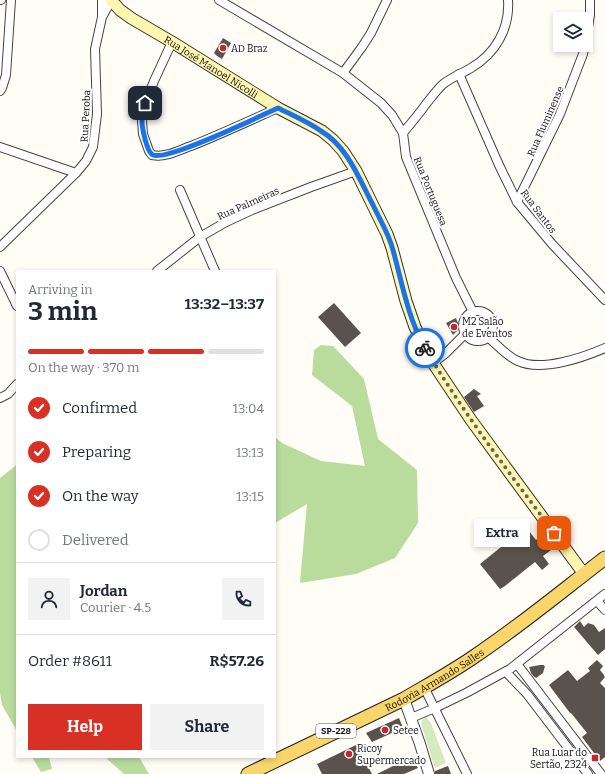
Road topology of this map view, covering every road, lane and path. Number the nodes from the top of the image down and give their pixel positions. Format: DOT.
graph roads {
  1 [pos="11,0"];
  2 [pos="108,0"];
  3 [pos="219,0"];
  4 [pos="387,0"];
  5 [pos="508,0"];
  6 [pos="590,0"];
  7 [pos="590,12"];
  8 [pos="172,42"];
  9 [pos="583,52"];
  10 [pos="343,73"];
  11 [pos="459,74"];
  12 [pos="0,91"];
  13 [pos="278,108"];
  14 [pos="403,133"];
  15 [pos="0,146"];
  16 [pos="356,172"];
  17 [pos="76,173"];
  18 [pos="180,190"];
  19 [pos="517,202"];
  20 [pos="200,237"];
  21 [pos="0,247"];
  22 [pos="158,270"];
  23 [pos="215,270"];
  24 [pos="0,271"];
  25 [pos="605,300"];
  26 [pos="16,304"];
  27 [pos="473,312"];
  28 [pos="465,334"];
  29 [pos="489,338"];
  30 [pos="605,348"];
  31 [pos="433,363"];
  32 [pos="16,385"];
  33 [pos="0,398"];
  34 [pos="605,558"];
  35 [pos="584,574"];
  36 [pos="605,594"];
  37 [pos="596,601"];
  38 [pos="605,610"];
  39 [pos="517,664"];
  40 [pos="506,672"];
  41 [pos="424,687"];
  42 [pos="404,699"];
  43 [pos="435,708"];
  44 [pos="410,718"];
  45 [pos="563,724"];
  46 [pos="556,732"];
  47 [pos="248,774"];
  48 [pos="428,774"];
  49 [pos="467,774"];
  50 [pos="588,774"];
  51 [pos="601,774"];
  1 -- 12 [label="street"];
  2 -- 8 [label="main road, Rua José Manoel Nicolli"];
  2 -- 17 [label="street, Rua Peroba"];
  3 -- 10 [label="street, Rua Portuguesa"];
  4 -- 10 [label="street"];
  5 -- 11 [label="street"];
  6 -- 7 [label="street"];
  8 -- 13 [label="main road, Rua José Manoel Nicolli"];
  8 -- 13 [label="street"];
  9 -- 19 [label="street, Rua Fluminense"];
  10 -- 14 [label="street, Rua Portuguesa"];
  11 -- 14 [label="street"];
  11 -- 19 [label="street, Rua Santos"];
  13 -- 16 [label="main road, Rua José Manoel Nicolli"];
  14 -- 27 [label="street, Rua Portuguesa"];
  15 -- 17 [label="street"];
  16 -- 20 [label="street, Rua Palmeiras"];
  16 -- 31 [label="main road, Rua José Manoel Nicolli"];
  17 -- 21 [label="street, Rua Peroba"];
  18 -- 20 [label="street"];
  19 -- 25 [label="street, Rua Santos"];
  20 -- 22 [label="street, Rua Palmeiras"];
  20 -- 23 [label="street"];
  24 -- 26 [label="street"];
  27 -- 28 [label="street"];
  27 -- 29 [label="street"];
  28 -- 29 [label="street"];
  28 -- 31 [label="street"];
  29 -- 30 [label="street"];
  31 -- 35 [label="main road, Rua José Manoel Nicolli"];
  32 -- 33 [label="street"];
  34 -- 35 [label="main road, Rodovia Armando Salles / SP-228"];
  35 -- 41 [label="main road, Rodovia Armando Salles / SP-228"];
  36 -- 37 [label="street"];
  37 -- 38 [label="street"];
  37 -- 39 [label="street"];
  39 -- 40 [label="street"];
  39 -- 45 [label="street"];
  40 -- 43 [label="street"];
  40 -- 46 [label="street"];
  41 -- 42 [label="main road, Rodovia Armando Salles / SP-228"];
  41 -- 43 [label="street"];
  42 -- 44 [label="street"];
  42 -- 47 [label="main road, Rodovia Armando Salles / SP-228"];
  43 -- 44 [label="street"];
  43 -- 49 [label="street"];
  44 -- 48 [label="street"];
  45 -- 46 [label="street"];
  45 -- 51 [label="street"];
  46 -- 50 [label="street"];
}
